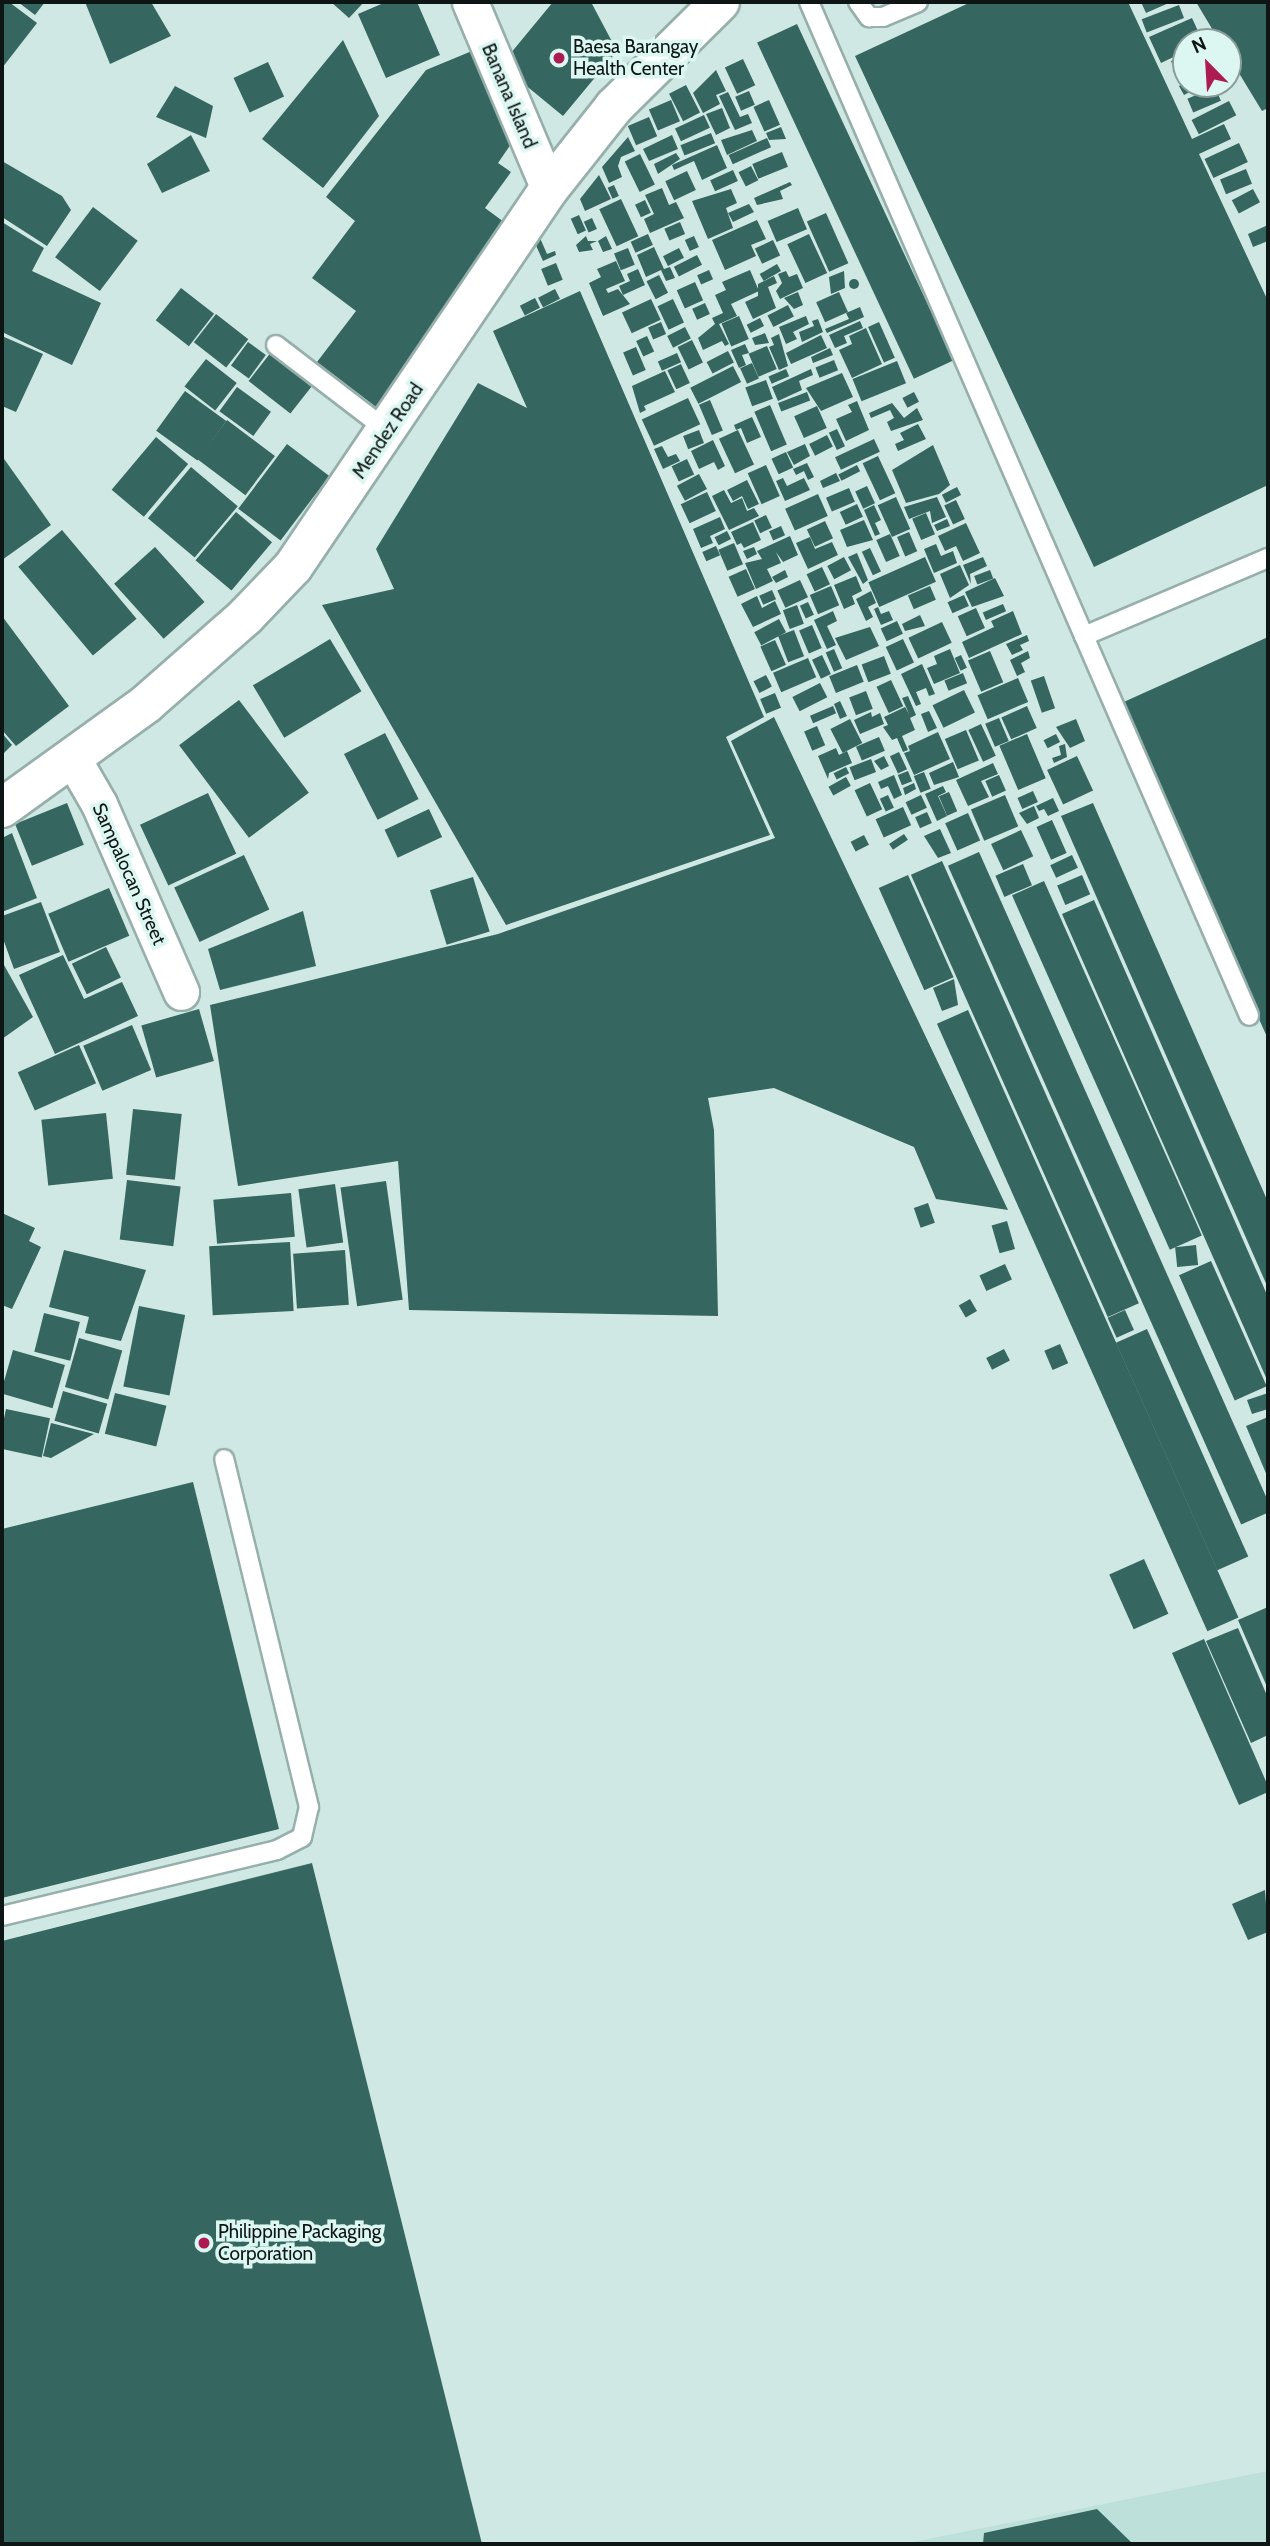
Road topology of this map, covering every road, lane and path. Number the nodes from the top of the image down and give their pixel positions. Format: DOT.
graph roads {
  1 [pos="470,2"];
  2 [pos="720,2"];
  3 [pos="809,2"];
  4 [pos="858,2"];
  5 [pos="918,2"];
  6 [pos="548,189"];
  7 [pos="276,345"];
  8 [pos="388,431"];
  9 [pos="1268,558"];
  10 [pos="1084,636"];
  11 [pos="73,759"];
  12 [pos="2,808"];
  13 [pos="181,992"];
  14 [pos="1249,1016"];
  15 [pos="225,1459"];
  16 [pos="2,1916"];
  1 -- 6 [label="street, Banana Island"];
  2 -- 6 [label="street, Mendez Road"];
  3 -- 10 [label="lane"];
  4 -- 5 [label="lane"];
  6 -- 8 [label="street, Mendez Road"];
  7 -- 8 [label="lane"];
  8 -- 11 [label="street, Mendez Road"];
  9 -- 10 [label="lane"];
  10 -- 14 [label="lane"];
  11 -- 12 [label="street, Mendez Road"];
  11 -- 13 [label="street, Sampalocan Street"];
  15 -- 16 [label="lane"];
}
